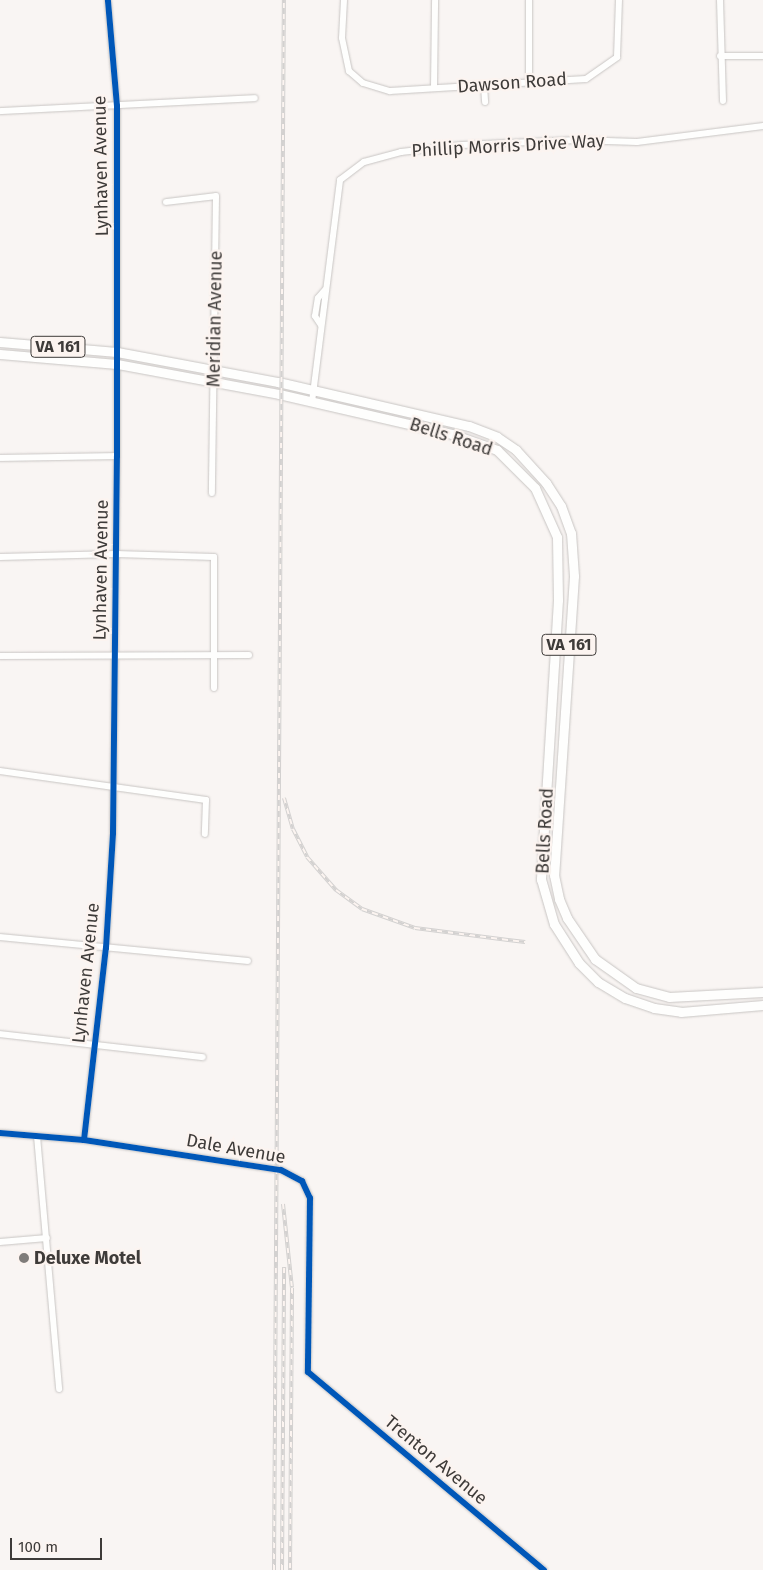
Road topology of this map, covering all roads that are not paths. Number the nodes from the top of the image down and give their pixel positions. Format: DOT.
graph roads {
  1 [pos="108,0"];
  2 [pos="344,0"];
  3 [pos="435,0"];
  4 [pos="529,0"];
  5 [pos="619,0"];
  6 [pos="720,0"];
  7 [pos="720,56"];
  8 [pos="763,56"];
  9 [pos="529,84"];
  10 [pos="484,86"];
  11 [pos="436,88"];
  12 [pos="255,98"];
  13 [pos="723,101"];
  14 [pos="485,102"];
  15 [pos="117,106"];
  16 [pos="0,111"];
  17 [pos="763,126"];
  18 [pos="166,202"];
  19 [pos="0,342"];
  20 [pos="117,352"];
  21 [pos="0,354"];
  22 [pos="117,364"];
  23 [pos="214,370"];
  24 [pos="214,382"];
  25 [pos="314,390"];
  26 [pos="312,402"];
  27 [pos="419,414"];
  28 [pos="415,425"];
  29 [pos="118,456"];
  30 [pos="0,458"];
  31 [pos="212,493"];
  32 [pos="116,554"];
  33 [pos="0,557"];
  34 [pos="556,644"];
  35 [pos="569,646"];
  36 [pos="114,655"];
  37 [pos="216,655"];
  38 [pos="249,655"];
  39 [pos="0,656"];
  40 [pos="214,688"];
  41 [pos="0,771"];
  42 [pos="113,786"];
  43 [pos="545,820"];
  44 [pos="558,820"];
  45 [pos="205,834"];
  46 [pos="0,937"];
  47 [pos="106,948"];
  48 [pos="248,961"];
  49 [pos="761,992"];
  50 [pos="762,1005"];
  51 [pos="0,1034"];
  52 [pos="94,1045"];
  53 [pos="203,1056"];
  54 [pos="0,1133"];
  55 [pos="37,1136"];
  56 [pos="84,1140"];
  57 [pos="47,1238"];
  58 [pos="0,1242"];
  59 [pos="308,1372"];
  60 [pos="59,1389"];
  61 [pos="544,1570"];
  1 -- 15 [label="street, Lynhaven Avenue"];
  2 -- 11 [label="street, Dawson Road"];
  3 -- 11 [label="street"];
  4 -- 9 [label="street"];
  5 -- 9 [label="street, Dawson Road"];
  6 -- 7 [label="street"];
  7 -- 8 [label="street"];
  7 -- 13 [label="street"];
  9 -- 10 [label="street, Dawson Road"];
  10 -- 11 [label="street, Dawson Road"];
  10 -- 14 [label="street"];
  12 -- 15 [label="street"];
  15 -- 16 [label="street"];
  15 -- 20 [label="street, Lynhaven Avenue"];
  17 -- 25 [label="street, Phillip Morris Drive Way"];
  18 -- 23 [label="street, Meridian Avenue"];
  19 -- 20 [label="main road, Bells Road / VA 161"];
  20 -- 22 [label="street, Lynhaven Avenue"];
  20 -- 23 [label="main road, Bells Road / VA 161"];
  21 -- 22 [label="main road, Bells Road / VA 161"];
  22 -- 24 [label="main road, Bells Road / VA 161"];
  22 -- 29 [label="street, Lynhaven Avenue"];
  23 -- 24 [label="street, Meridian Avenue"];
  23 -- 25 [label="main road, Bells Road / VA 161"];
  24 -- 26 [label="main road, Bells Road / VA 161"];
  24 -- 31 [label="street, Meridian Avenue"];
  25 -- 26 [label="street, Phillip Morris Drive Way"];
  25 -- 27 [label="main road, Bells Road / VA 161"];
  26 -- 28 [label="main road, Bells Road / VA 161"];
  27 -- 28 [label="main road"];
  27 -- 35 [label="main road, Bells Road / VA 161"];
  28 -- 34 [label="main road, Bells Road / VA 161"];
  29 -- 30 [label="street"];
  29 -- 32 [label="street, Lynhaven Avenue"];
  32 -- 33 [label="street"];
  32 -- 36 [label="street, Lynhaven Avenue"];
  32 -- 37 [label="street"];
  34 -- 35 [label="main road"];
  34 -- 43 [label="main road, Bells Road / VA 161"];
  35 -- 44 [label="main road, Bells Road / VA 161"];
  36 -- 37 [label="street"];
  36 -- 39 [label="street"];
  36 -- 42 [label="street, Lynhaven Avenue"];
  37 -- 38 [label="street"];
  37 -- 40 [label="street"];
  41 -- 42 [label="street"];
  42 -- 45 [label="street"];
  42 -- 47 [label="street, Lynhaven Avenue"];
  43 -- 44 [label="main road"];
  43 -- 50 [label="main road, Bells Road / VA 161"];
  44 -- 49 [label="main road, Bells Road / VA 161"];
  46 -- 47 [label="street"];
  47 -- 48 [label="street"];
  47 -- 52 [label="street, Lynhaven Avenue"];
  49 -- 50 [label="main road"];
  51 -- 52 [label="street"];
  52 -- 53 [label="street"];
  52 -- 56 [label="street, Lynhaven Avenue"];
  54 -- 55 [label="street, Dale Avenue"];
  55 -- 56 [label="street, Dale Avenue"];
  55 -- 57 [label="street"];
  56 -- 59 [label="street, Dale Avenue"];
  57 -- 58 [label="street"];
  57 -- 60 [label="street"];
  59 -- 61 [label="street, Trenton Avenue"];
}
